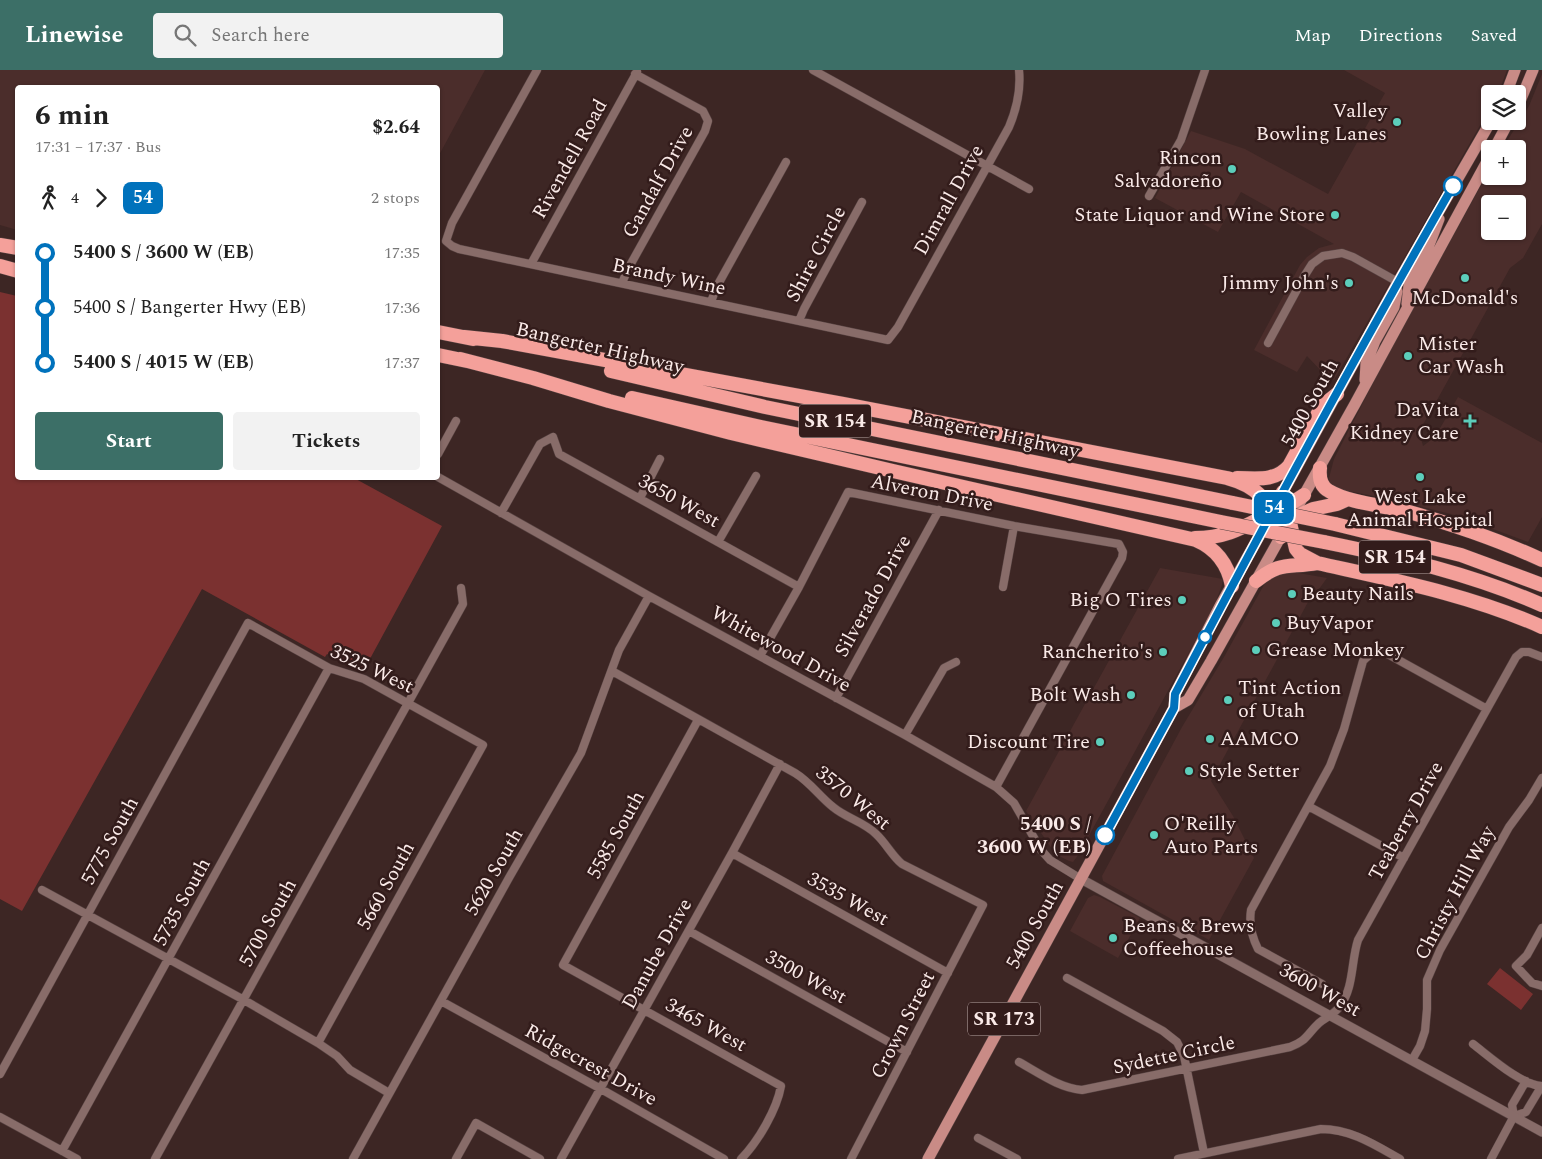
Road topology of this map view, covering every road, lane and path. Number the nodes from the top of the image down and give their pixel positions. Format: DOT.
graph roads {
  1 [pos="537,70"];
  2 [pos="813,70"];
  3 [pos="1019,70"];
  4 [pos="1205,70"];
  5 [pos="1516,70"];
  6 [pos="1533,70"];
  7 [pos="637,72"];
  8 [pos="1510,85"];
  9 [pos="1526,87"];
  10 [pos="1485,130"];
  11 [pos="786,162"];
  12 [pos="987,166"];
  13 [pos="1481,172"];
  14 [pos="1029,189"];
  15 [pos="1149,196"];
  16 [pos="862,202"];
  17 [pos="1443,203"];
  18 [pos="0,245"];
  19 [pos="15,248"];
  20 [pos="531,264"];
  21 [pos="0,266"];
  22 [pos="15,271"];
  23 [pos="15,272"];
  24 [pos="0,274"];
  25 [pos="1398,282"];
  26 [pos="622,283"];
  27 [pos="711,302"];
  28 [pos="1407,307"];
  29 [pos="800,321"];
  30 [pos="440,332"];
  31 [pos="464,337"];
  32 [pos="888,340"];
  33 [pos="1268,343"];
  34 [pos="440,355"];
  35 [pos="460,359"];
  36 [pos="1365,385"];
  37 [pos="1337,394"];
  38 [pos="456,421"];
  39 [pos="440,450"];
  40 [pos="660,459"];
  41 [pos="1320,468"];
  42 [pos="756,476"];
  43 [pos="440,478"];
  44 [pos="1227,478"];
  45 [pos="1283,492"];
  46 [pos="1304,495"];
  47 [pos="640,498"];
  48 [pos="1348,499"];
  49 [pos="939,510"];
  50 [pos="501,513"];
  51 [pos="1289,513"];
  52 [pos="1276,525"];
  53 [pos="1014,526"];
  54 [pos="1262,530"];
  55 [pos="1189,538"];
  56 [pos="718,542"];
  57 [pos="1542,560"];
  58 [pos="1317,563"];
  59 [pos="1256,581"];
  60 [pos="1542,585"];
  61 [pos="1232,586"];
  62 [pos="799,587"];
  63 [pos="1003,587"];
  64 [pos="461,588"];
  65 [pos="649,596"];
  66 [pos="1542,605"];
  67 [pos="248,623"];
  68 [pos="1542,626"];
  69 [pos="760,656"];
  70 [pos="1542,657"];
  71 [pos="956,662"];
  72 [pos="329,668"];
  73 [pos="612,671"];
  74 [pos="836,698"];
  75 [pos="408,703"];
  76 [pos="1174,708"];
  77 [pos="1486,709"];
  78 [pos="698,720"];
  79 [pos="905,735"];
  80 [pos="483,745"];
  81 [pos="780,764"];
  82 [pos="1542,778"];
  83 [pos="996,788"];
  84 [pos="1308,806"];
  85 [pos="732,853"];
  86 [pos="1404,858"];
  87 [pos="1081,880"];
  88 [pos="42,890"];
  89 [pos="983,906"];
  90 [pos="88,915"];
  91 [pos="1542,928"];
  92 [pos="689,931"];
  93 [pos="169,959"];
  94 [pos="563,965"];
  95 [pos="948,973"];
  96 [pos="1066,978"];
  97 [pos="1322,984"];
  98 [pos="1542,986"];
  99 [pos="244,1000"];
  100 [pos="441,1001"];
  101 [pos="644,1010"];
  102 [pos="1330,1016"];
  103 [pos="318,1043"];
  104 [pos="1473,1044"];
  105 [pos="907,1052"];
  106 [pos="1412,1060"];
  107 [pos="1019,1062"];
  108 [pos="1187,1070"];
  109 [pos="0,1074"];
  110 [pos="1526,1081"];
  111 [pos="1542,1086"];
  112 [pos="601,1089"];
  113 [pos="389,1093"];
  114 [pos="1514,1116"];
  115 [pos="0,1117"];
  116 [pos="1542,1132"];
  117 [pos="978,1138"];
  118 [pos="62,1151"];
  119 [pos="1204,1153"];
  120 [pos="77,1159"];
  121 [pos="155,1159"];
  122 [pos="353,1159"];
  123 [pos="456,1159"];
  124 [pos="540,1159"];
  125 [pos="562,1159"];
  126 [pos="724,1159"];
  127 [pos="742,1159"];
  128 [pos="851,1159"];
  129 [pos="928,1159"];
  130 [pos="1016,1159"];
  131 [pos="1178,1159"];
  132 [pos="1400,1159"];
  133 [pos="1491,1159"];
  1 -- 20 [label="street, Brandy Wine"];
  2 -- 12 [label="street"];
  3 -- 12 [label="street, Dimrall Drive"];
  4 -- 15 [label="street"];
  5 -- 8 [label="main road"];
  6 -- 9 [label="main road"];
  7 -- 20 [label="street, Rivendell Road"];
  7 -- 26 [label="street, Gandalf Drive"];
  10 -- 17 [label="main road, 5400 South / SR 173"];
  11 -- 27 [label="street"];
  12 -- 14 [label="street"];
  12 -- 32 [label="street, Dimrall Drive"];
  13 -- 28 [label="main road, 5400 South"];
  16 -- 29 [label="street, Shire Circle"];
  17 -- 25 [label="main road, 5400 South / SR 173"];
  17 -- 28 [label="main road"];
  18 -- 19 [label="highway"];
  20 -- 26 [label="street, Brandy Wine"];
  21 -- 22 [label="highway"];
  23 -- 24 [label="highway"];
  25 -- 33 [label="street"];
  25 -- 36 [label="main road"];
  25 -- 37 [label="main road, 5400 South / SR 173"];
  26 -- 27 [label="street, Brandy Wine"];
  27 -- 29 [label="street, Brandy Wine"];
  28 -- 36 [label="main road, 5400 South"];
  29 -- 32 [label="street, Brandy Wine"];
  30 -- 31 [label="highway, Bangerter Highway / SR 154"];
  31 -- 44 [label="highway"];
  31 -- 60 [label="highway, Bangerter Highway / SR 154, bridge"];
  34 -- 35 [label="highway, Bangerter Highway / SR 154"];
  35 -- 55 [label="highway"];
  35 -- 66 [label="highway, Bangerter Highway / SR 154, bridge"];
  36 -- 41 [label="main road, 5400 South"];
  37 -- 44 [label="highway"];
  37 -- 45 [label="main road, 5400 South / SR 173"];
  38 -- 39 [label="street"];
  40 -- 47 [label="street"];
  41 -- 46 [label="main road, 5400 South"];
  41 -- 48 [label="highway"];
  42 -- 56 [label="street"];
  43 -- 50 [label="street, Whitewood Drive"];
  44 -- 52 [label="highway"];
  45 -- 51 [label="highway"];
  45 -- 52 [label="main road, 5400 South / SR 173"];
  46 -- 51 [label="highway"];
  47 -- 50 [label="street, 3650 West"];
  47 -- 56 [label="street, 3650 West"];
  48 -- 51 [label="highway"];
  48 -- 57 [label="highway"];
  49 -- 53 [label="street, Alveron Drive"];
  49 -- 62 [label="street, Alveron Drive"];
  49 -- 74 [label="street, Silverado Drive"];
  50 -- 65 [label="street, Whitewood Drive"];
  51 -- 52 [label="highway"];
  51 -- 58 [label="highway"];
  52 -- 54 [label="highway"];
  52 -- 55 [label="highway"];
  52 -- 59 [label="main road, 5400 South / SR 173"];
  53 -- 63 [label="street"];
  53 -- 83 [label="street, Alveron Drive"];
  54 -- 61 [label="main road, 5400 South / SR 173"];
  55 -- 61 [label="highway"];
  56 -- 62 [label="street, 3650 West"];
  58 -- 59 [label="highway"];
  58 -- 68 [label="highway"];
  59 -- 76 [label="main road, 5400 South / SR 173"];
  61 -- 76 [label="main road, 5400 South / SR 173"];
  62 -- 69 [label="street, Alveron Drive"];
  64 -- 75 [label="street, 5700 South"];
  65 -- 69 [label="street, Whitewood Drive"];
  65 -- 73 [label="street, 5620 South"];
  67 -- 72 [label="street, 3525 West"];
  67 -- 90 [label="street, 5775 South"];
  69 -- 74 [label="street, Whitewood Drive"];
  70 -- 77 [label="street, Teaberry Drive"];
  71 -- 79 [label="street"];
  72 -- 75 [label="street, 3525 West"];
  72 -- 93 [label="street, 5735 South"];
  73 -- 78 [label="street, 3570 West"];
  73 -- 100 [label="street, 5620 South"];
  74 -- 79 [label="street, Whitewood Drive"];
  75 -- 80 [label="street, 3525 West"];
  75 -- 99 [label="street, 5700 South"];
  76 -- 87 [label="main road, 5400 South / SR 173"];
  77 -- 84 [label="street"];
  77 -- 86 [label="street, Teaberry Drive"];
  78 -- 81 [label="street, 3570 West"];
  78 -- 94 [label="street, 5585 South"];
  79 -- 83 [label="street, Whitewood Drive"];
  80 -- 103 [label="street, 5660 South"];
  81 -- 85 [label="street, Danube Drive"];
  81 -- 89 [label="street, 3570 West"];
  82 -- 106 [label="street, Christy Hill Way"];
  83 -- 87 [label="street, Whitewood Drive"];
  84 -- 86 [label="street"];
  84 -- 97 [label="street"];
  85 -- 92 [label="street, Danube Drive"];
  85 -- 95 [label="street, 3535 West"];
  86 -- 102 [label="street, Teaberry Drive"];
  87 -- 102 [label="street, 3600 West"];
  87 -- 129 [label="main road, 5400 South / SR 173"];
  88 -- 90 [label="street"];
  89 -- 95 [label="street, Crown Street"];
  90 -- 93 [label="street"];
  90 -- 109 [label="street, 5775 South"];
  91 -- 98 [label="street"];
  92 -- 101 [label="street, Danube Drive"];
  92 -- 105 [label="street, 3500 West"];
  93 -- 99 [label="street"];
  93 -- 118 [label="street, 5735 South"];
  94 -- 101 [label="street, 3465 West"];
  95 -- 105 [label="street, Crown Street"];
  96 -- 108 [label="street"];
  99 -- 103 [label="street"];
  99 -- 121 [label="street, 5700 South"];
  100 -- 112 [label="street, Ridgecrest Drive"];
  100 -- 113 [label="street, 5620 South"];
  101 -- 112 [label="street, Danube Drive"];
  101 -- 127 [label="street, 3465 West"];
  102 -- 106 [label="street, 3600 West"];
  102 -- 108 [label="street, Sydette Circle"];
  103 -- 113 [label="street"];
  104 -- 110 [label="street"];
  105 -- 128 [label="street, Crown Street"];
  106 -- 114 [label="street, 3600 West"];
  107 -- 108 [label="street, Sydette Circle"];
  108 -- 119 [label="street"];
  110 -- 111 [label="street"];
  110 -- 114 [label="street"];
  111 -- 114 [label="street"];
  112 -- 125 [label="street, Danube Drive"];
  112 -- 126 [label="street, Ridgecrest Drive"];
  113 -- 122 [label="street, 5620 South"];
  114 -- 116 [label="street, 3600 West"];
  114 -- 133 [label="street"];
  115 -- 118 [label="street"];
  117 -- 130 [label="street"];
  118 -- 120 [label="street"];
  119 -- 131 [label="street"];
  119 -- 132 [label="street"];
  123 -- 124 [label="street"];
}
